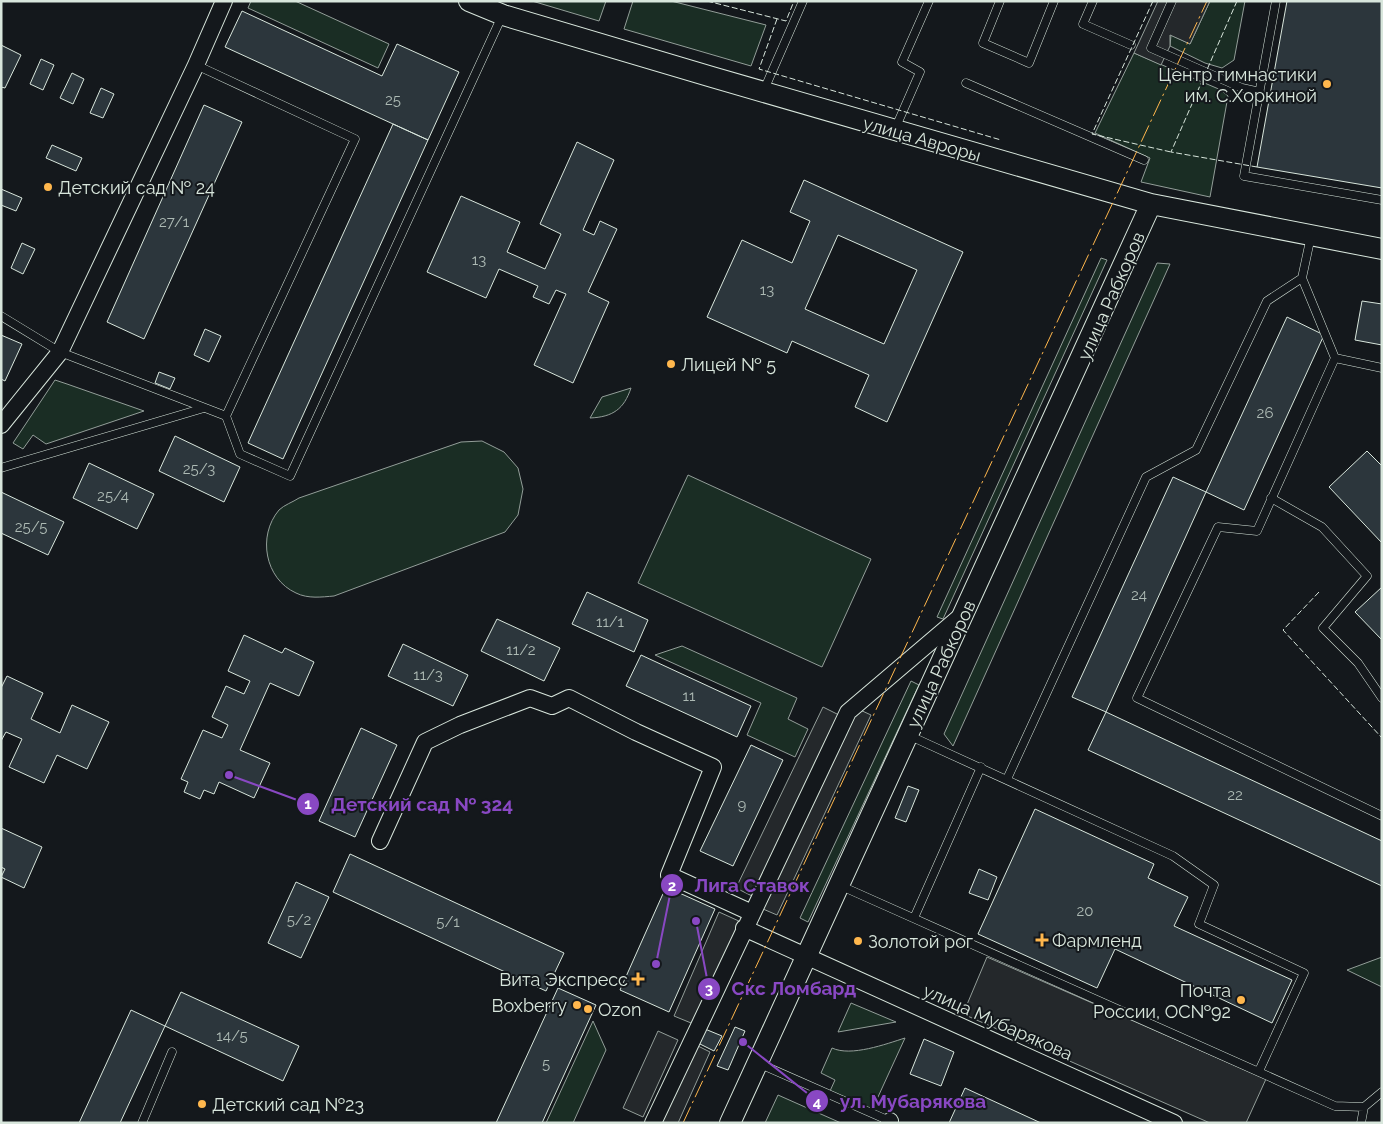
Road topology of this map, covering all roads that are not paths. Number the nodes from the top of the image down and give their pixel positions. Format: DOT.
graph roads {
  1 [pos="224,1"];
  2 [pos="469,1"];
  3 [pos="803,1"];
  4 [pos="929,1"];
  5 [pos="1000,1"];
  6 [pos="1054,1"];
  7 [pos="1093,1"];
  8 [pos="1172,1"];
  9 [pos="1276,1"];
  10 [pos="503,15"];
  11 [pos="1131,46"];
  12 [pos="196,66"];
  13 [pos="966,83"];
  14 [pos="763,92"];
  15 [pos="1260,92"];
  16 [pos="894,131"];
  17 [pos="1144,160"];
  18 [pos="1382,200"];
  19 [pos="1151,204"];
  20 [pos="1311,236"];
  21 [pos="1382,249"];
  22 [pos="1302,278"];
  23 [pos="1,316"];
  24 [pos="60,352"];
  25 [pos="1335,358"];
  26 [pos="1382,368"];
  27 [pos="204,408"];
  28 [pos="226,416"];
  29 [pos="1,425"];
  30 [pos="1,468"];
  31 [pos="1271,498"];
  32 [pos="965,612"];
  33 [pos="1382,698"];
  34 [pos="908,735"];
  35 [pos="981,767"];
  36 [pos="1007,779"];
  37 [pos="1382,816"];
  38 [pos="380,841"];
  39 [pos="840,885"];
  40 [pos="752,913"];
  41 [pos="914,918"];
  42 [pos="744,928"];
  43 [pos="806,957"];
  44 [pos="172,1052"];
  45 [pos="757,1062"];
  46 [pos="1259,1071"];
  47 [pos="1382,1092"];
  48 [pos="1364,1107"];
  49 [pos="891,1122"];
  50 [pos="142,1123"];
  51 [pos="653,1123"];
  52 [pos="730,1123"];
  53 [pos="1174,1123"];
  54 [pos="1361,1123"];
  1 -- 12 [label="street"];
  2 -- 10 [label="street, улица Авроры"];
  3 -- 14 [label="lane"];
  4 -- 16 [label="lane"];
  5 -- 6 [label="lane"];
  7 -- 11 [label="lane"];
  8 -- 15 [label="lane"];
  9 -- 15 [label="lane"];
  10 -- 14 [label="street, улица Авроры"];
  10 -- 28 [label="lane"];
  12 -- 24 [label="street"];
  12 -- 28 [label="lane"];
  13 -- 17 [label="lane"];
  14 -- 16 [label="street, улица Авроры"];
  15 -- 18 [label="lane"];
  16 -- 19 [label="street, улица Авроры"];
  19 -- 20 [label="street, улица Авроры"];
  19 -- 32 [label="street, улица Рабкоров"];
  20 -- 21 [label="street, улица Авроры"];
  20 -- 22 [label="lane"];
  22 -- 25 [label="lane"];
  22 -- 36 [label="lane"];
  23 -- 24 [label="lane"];
  24 -- 27 [label="lane"];
  24 -- 29 [label="street"];
  25 -- 26 [label="lane"];
  25 -- 31 [label="lane"];
  27 -- 28 [label="lane"];
  27 -- 30 [label="lane"];
  31 -- 33 [label="lane"];
  31 -- 37 [label="lane"];
  32 -- 34 [label="street, улица Рабкоров"];
  32 -- 40 [label="street"];
  34 -- 35 [label="lane"];
  34 -- 39 [label="street, улица Рабкоров"];
  35 -- 36 [label="lane"];
  35 -- 41 [label="lane"];
  36 -- 46 [label="lane"];
  38 -- 40 [label="street"];
  39 -- 41 [label="lane"];
  39 -- 43 [label="street, улица Рабкоров"];
  40 -- 42 [label="street"];
  41 -- 46 [label="lane"];
  42 -- 43 [label="street, улица Мубарякова"];
  42 -- 51 [label="street"];
  43 -- 45 [label="street, улица Рабкоров"];
  43 -- 53 [label="street, улица Мубарякова"];
  44 -- 50 [label="lane"];
  45 -- 49 [label="lane"];
  45 -- 52 [label="street, улица Рабкоров"];
  46 -- 48 [label="lane"];
  47 -- 48 [label="lane"];
  48 -- 54 [label="lane"];
}
